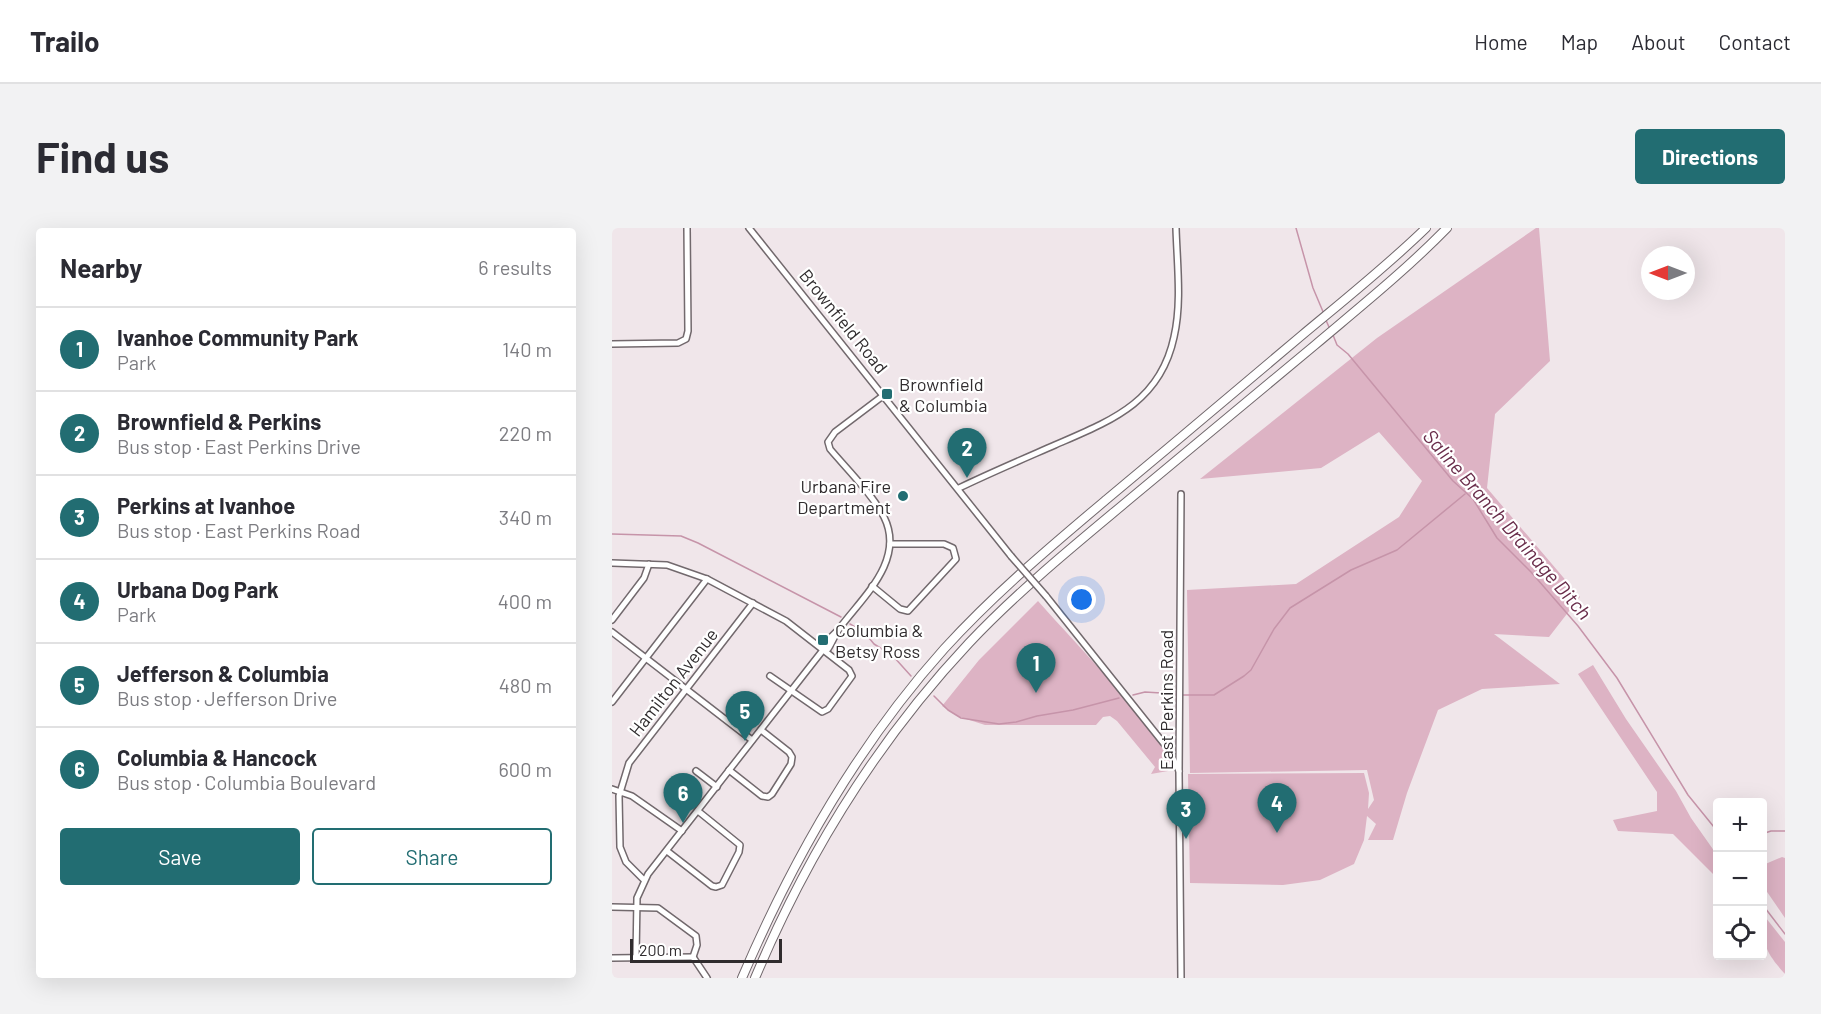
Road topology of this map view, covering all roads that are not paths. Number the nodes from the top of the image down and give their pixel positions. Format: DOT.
graph roads {
  1 [pos="687,228"];
  2 [pos="749,228"];
  3 [pos="1176,228"];
  4 [pos="1426,228"];
  5 [pos="1447,228"];
  6 [pos="612,344"];
  7 [pos="884,395"];
  8 [pos="959,488"];
  9 [pos="1182,494"];
  10 [pos="890,544"];
  11 [pos="612,563"];
  12 [pos="649,564"];
  13 [pos="707,579"];
  14 [pos="872,586"];
  15 [pos="753,603"];
  16 [pos="612,620"];
  17 [pos="612,632"];
  18 [pos="823,650"];
  19 [pos="647,659"];
  20 [pos="770,676"];
  21 [pos="687,690"];
  22 [pos="792,690"];
  23 [pos="612,702"];
  24 [pos="761,730"];
  25 [pos="752,740"];
  26 [pos="729,770"];
  27 [pos="696,771"];
  28 [pos="1179,773"];
  29 [pos="717,787"];
  30 [pos="612,789"];
  31 [pos="620,791"];
  32 [pos="698,811"];
  33 [pos="682,831"];
  34 [pos="667,851"];
  35 [pos="644,880"];
  36 [pos="612,907"];
  37 [pos="635,907"];
  38 [pos="756,945"];
  39 [pos="693,957"];
  40 [pos="612,958"];
  41 [pos="636,958"];
  42 [pos="707,978"];
  43 [pos="737,978"];
  44 [pos="742,978"];
  45 [pos="755,978"];
  46 [pos="1180,978"];
  1 -- 6 [label="street"];
  2 -- 7 [label="street, Brownfield Road"];
  3 -- 8 [label="street"];
  4 -- 38 [label="highway"];
  5 -- 45 [label="highway"];
  7 -- 8 [label="street, Brownfield Road"];
  7 -- 10 [label="street"];
  8 -- 28 [label="street, Brownfield Road, bridge"];
  9 -- 28 [label="street, East Perkins Road"];
  10 -- 14 [label="street"];
  10 -- 14 [label="street"];
  11 -- 12 [label="street"];
  12 -- 13 [label="street"];
  12 -- 16 [label="street"];
  13 -- 15 [label="street"];
  13 -- 19 [label="street"];
  14 -- 18 [label="street"];
  15 -- 18 [label="street"];
  15 -- 21 [label="street, Hamilton Avenue"];
  17 -- 19 [label="street"];
  18 -- 22 [label="street"];
  18 -- 22 [label="street"];
  19 -- 21 [label="street"];
  19 -- 23 [label="street"];
  20 -- 22 [label="street"];
  21 -- 25 [label="street"];
  21 -- 31 [label="street, Hamilton Avenue"];
  22 -- 24 [label="street"];
  24 -- 25 [label="street"];
  24 -- 26 [label="street"];
  25 -- 26 [label="street"];
  26 -- 29 [label="street"];
  27 -- 29 [label="street"];
  28 -- 46 [label="street, East Perkins Road"];
  29 -- 32 [label="street"];
  30 -- 31 [label="street"];
  31 -- 33 [label="street"];
  31 -- 35 [label="street, Hamilton Avenue"];
  32 -- 33 [label="street"];
  32 -- 34 [label="street"];
  33 -- 34 [label="street"];
  34 -- 35 [label="street"];
  35 -- 37 [label="street"];
  36 -- 37 [label="street"];
  37 -- 39 [label="street"];
  37 -- 41 [label="street"];
  38 -- 43 [label="highway"];
  38 -- 44 [label="highway"];
  39 -- 41 [label="street"];
  39 -- 42 [label="street"];
  40 -- 41 [label="street"];
}
